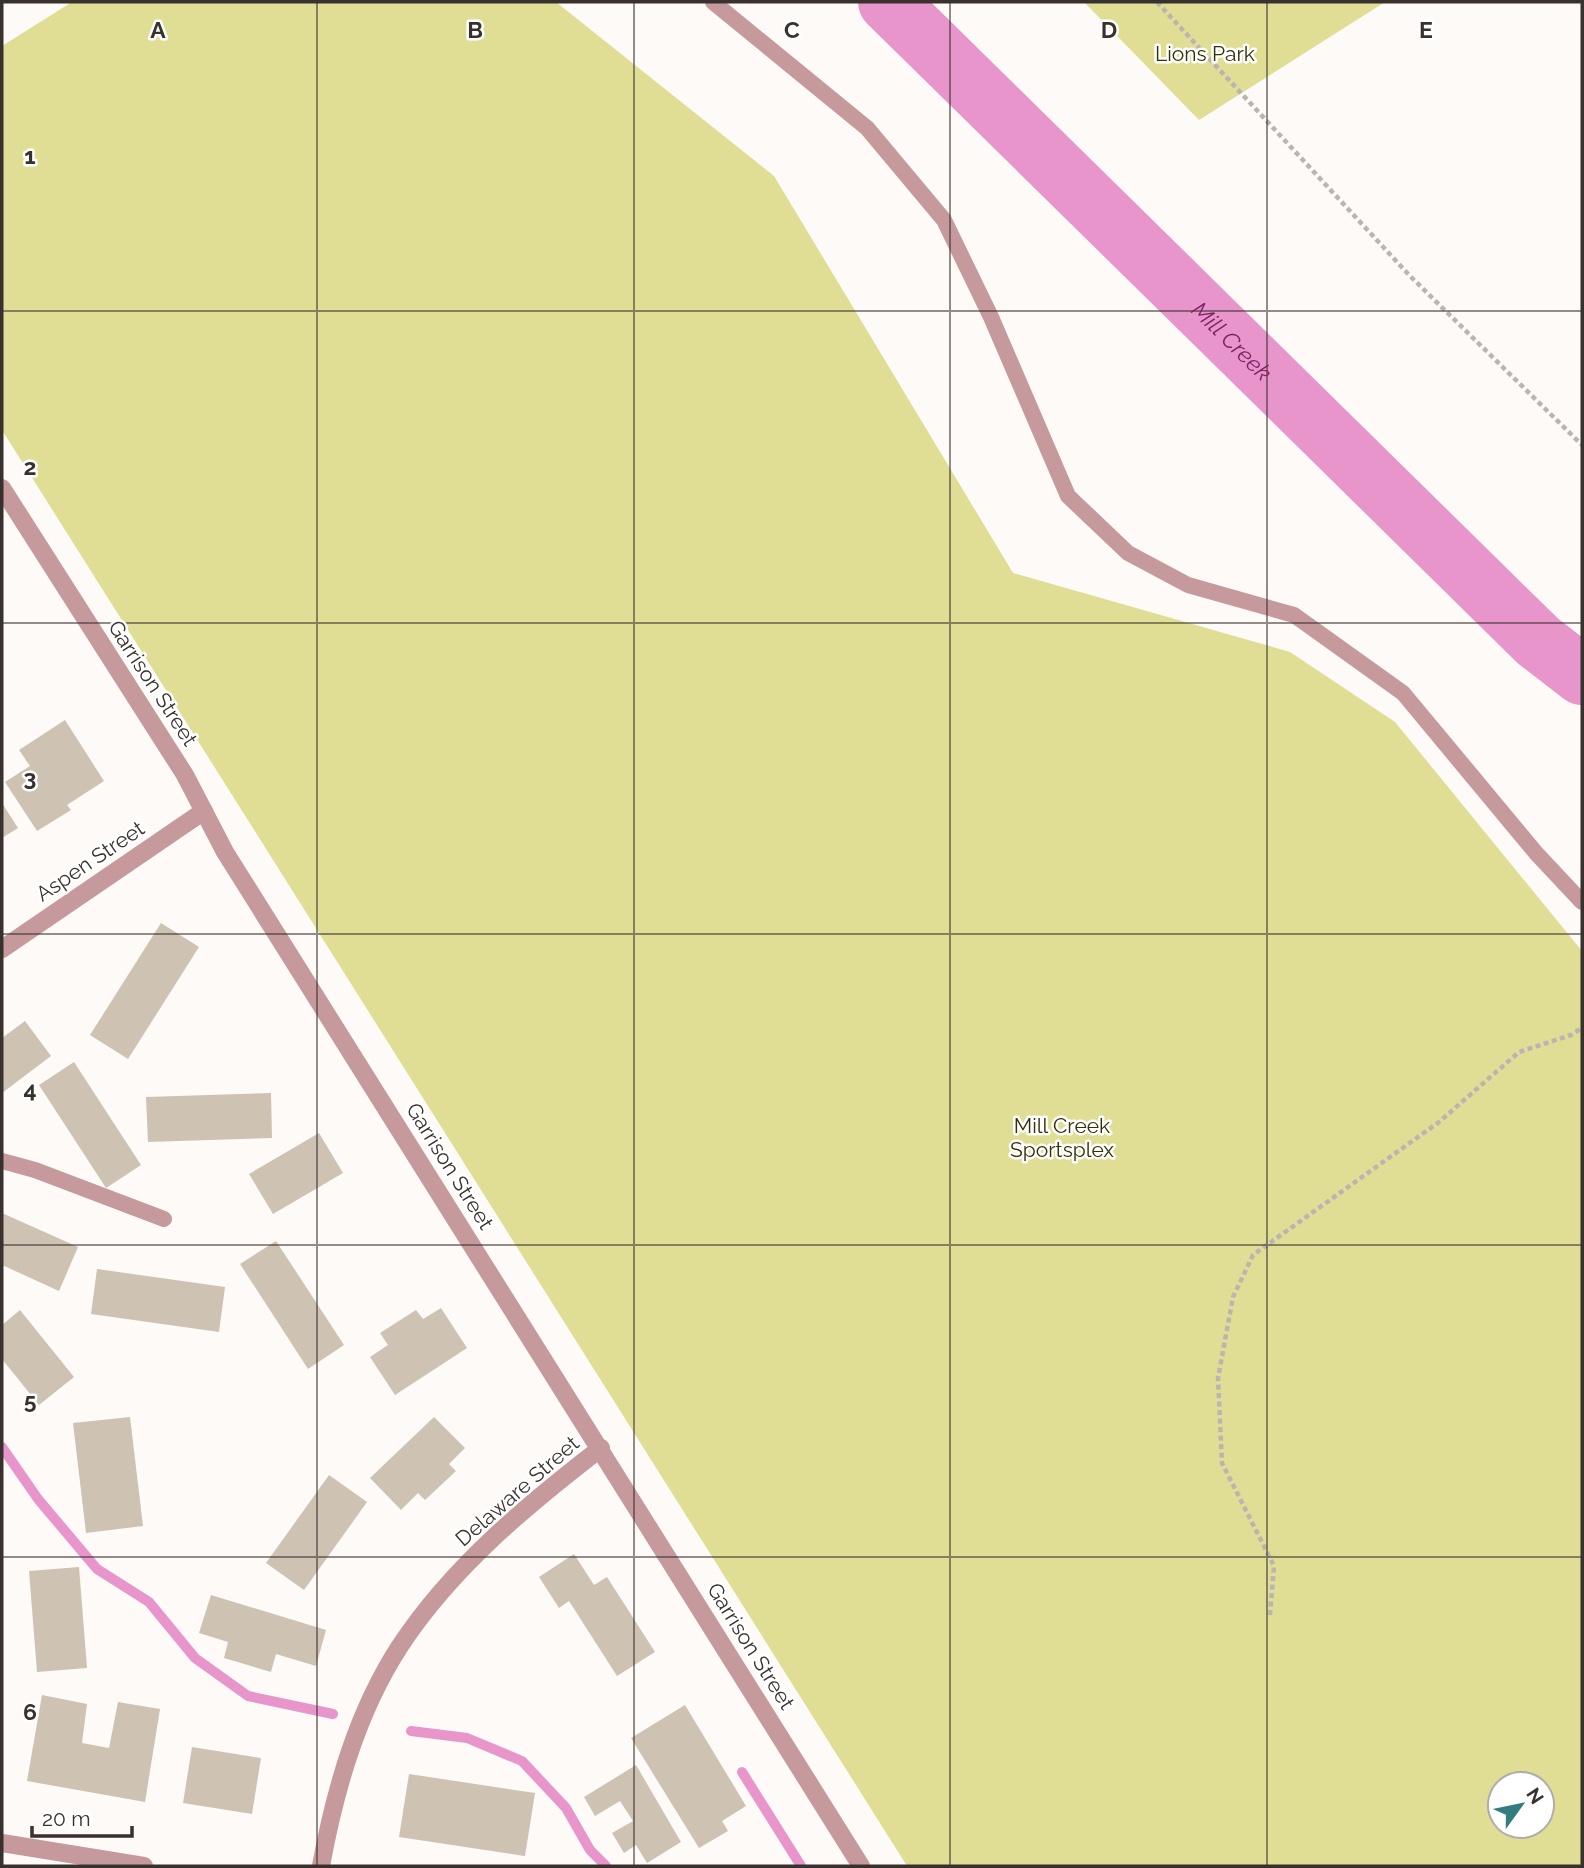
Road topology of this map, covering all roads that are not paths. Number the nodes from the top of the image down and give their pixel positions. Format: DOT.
graph roads {
  1 [pos="713,2"];
  2 [pos="2,488"];
  3 [pos="9,514"];
  4 [pos="204,811"];
  5 [pos="1582,902"];
  6 [pos="2,949"];
  7 [pos="2,1161"];
  8 [pos="164,1219"];
  9 [pos="601,1448"];
  10 [pos="2,1843"];
  11 [pos="144,1866"];
  12 [pos="321,1866"];
  13 [pos="861,1866"];
  1 -- 5 [label="lane"];
  2 -- 3 [label="street, Garrison Street"];
  3 -- 4 [label="street, Garrison Street"];
  4 -- 6 [label="street, Aspen Street"];
  4 -- 9 [label="street, Garrison Street"];
  7 -- 8 [label="lane"];
  9 -- 12 [label="street, Delaware Street"];
  9 -- 13 [label="street, Garrison Street"];
  10 -- 11 [label="street"];
}
